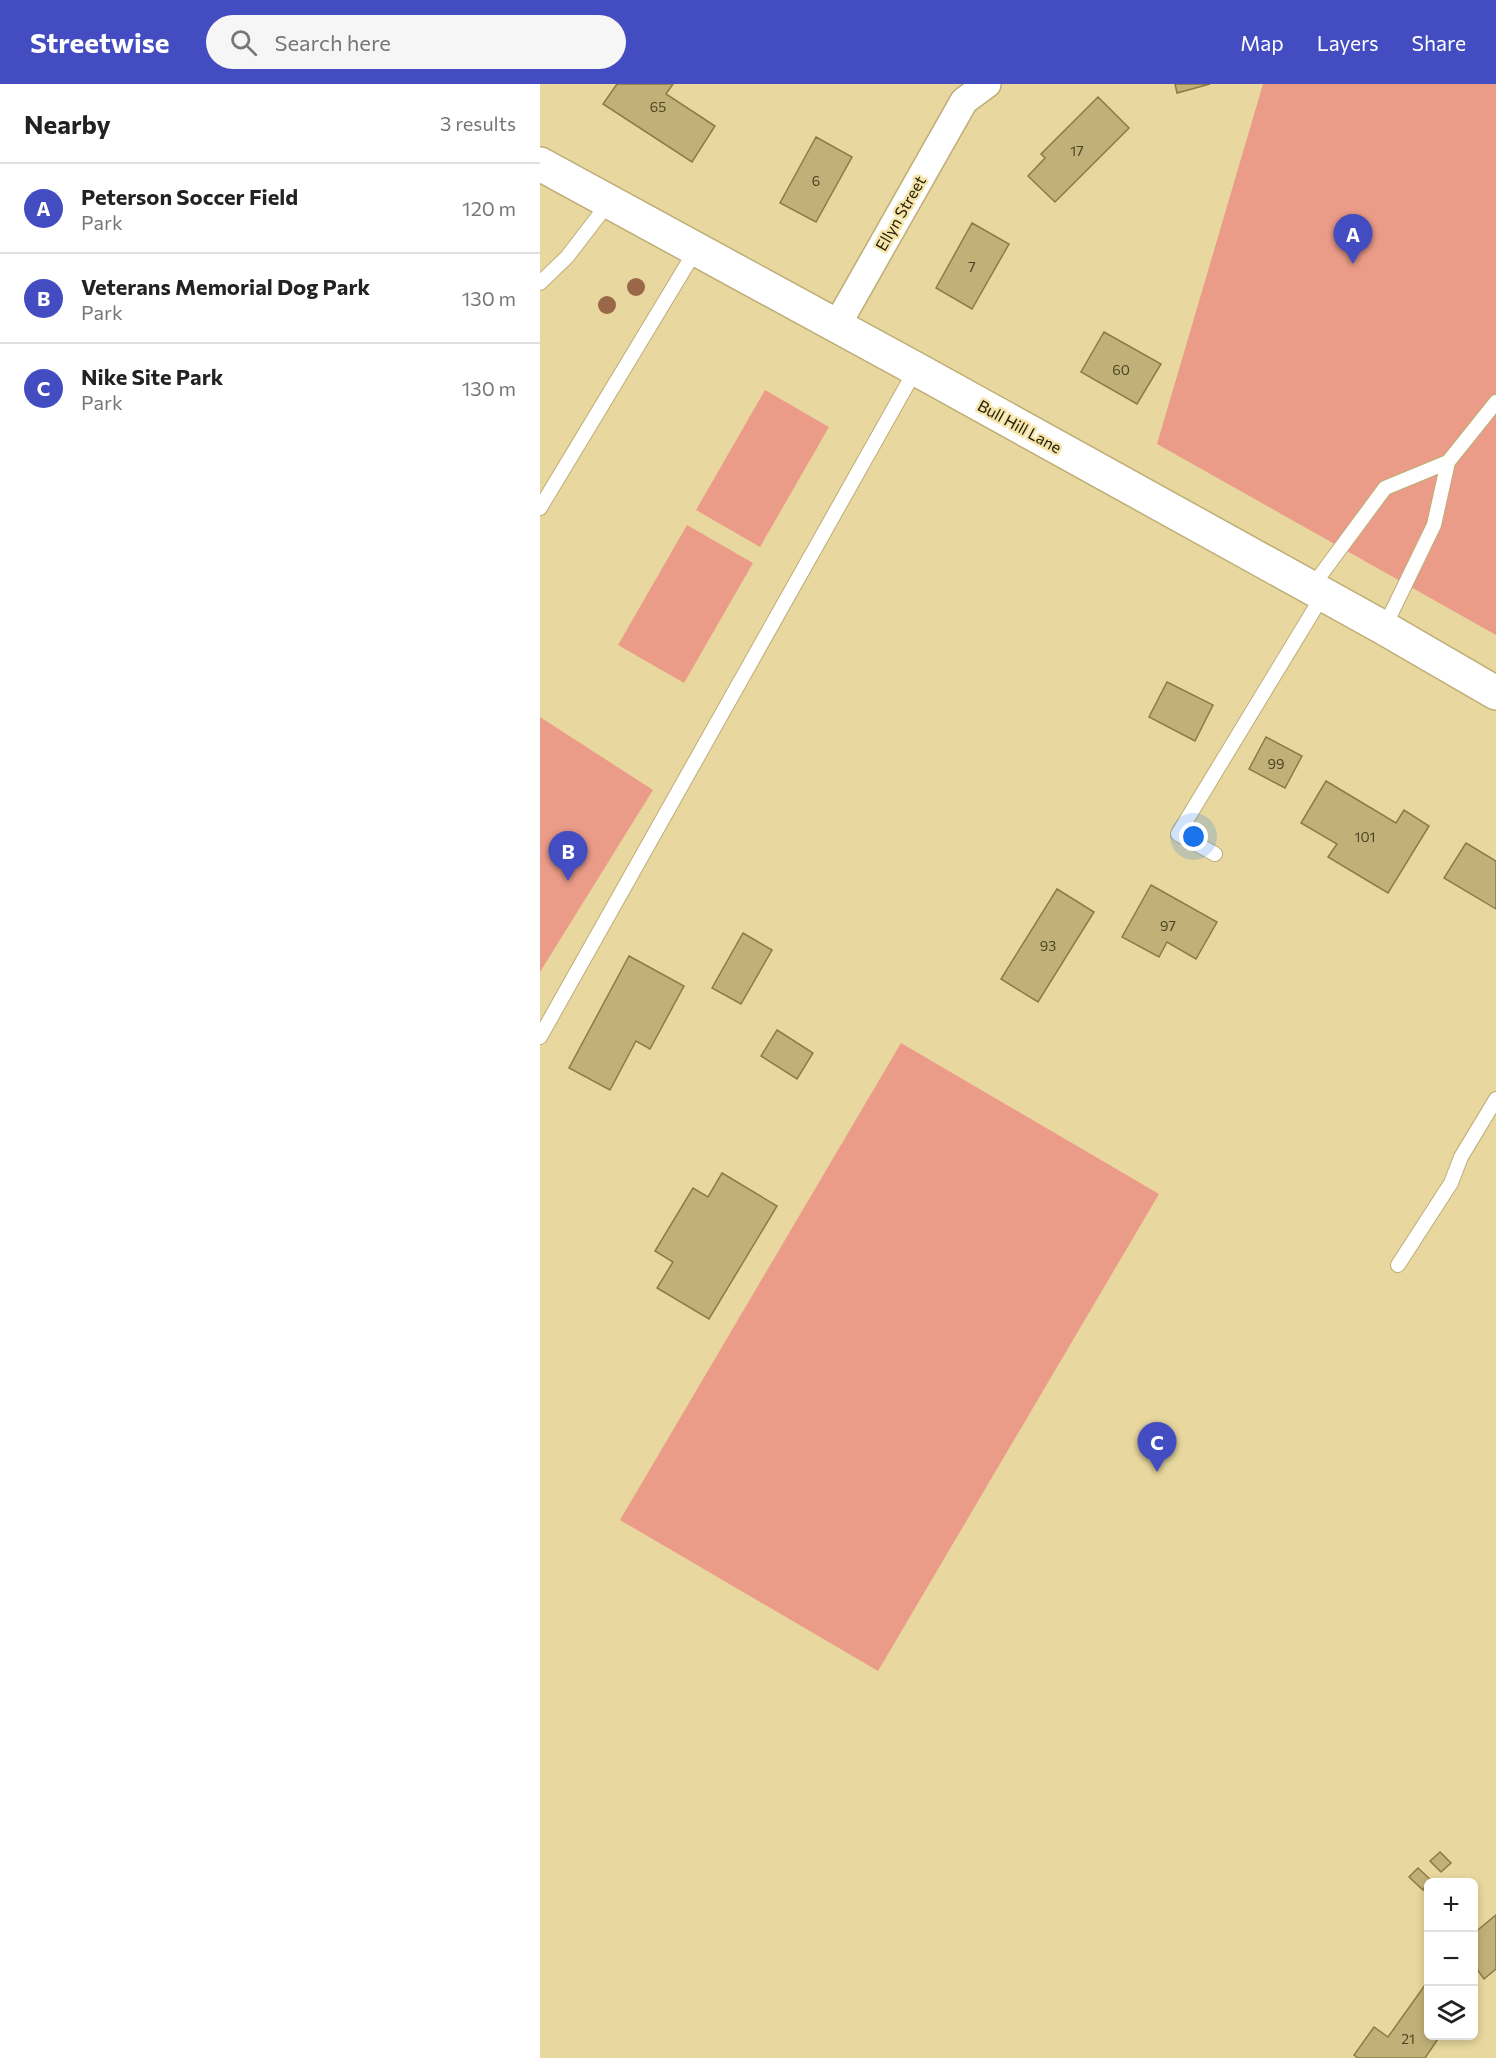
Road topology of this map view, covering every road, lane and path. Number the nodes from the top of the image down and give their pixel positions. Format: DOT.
graph roads {
  1 [pos="987,84"];
  2 [pos="964,92"];
  3 [pos="540,164"];
  4 [pos="609,201"];
  5 [pos="697,248"];
  6 [pos="540,283"];
  7 [pos="837,325"];
  8 [pos="916,369"];
  9 [pos="1496,402"];
  10 [pos="1448,462"];
  11 [pos="540,508"];
  12 [pos="1317,591"];
  13 [pos="1384,628"];
  14 [pos="1496,693"];
  15 [pos="1215,854"];
  16 [pos="540,1037"];
  17 [pos="1496,1099"];
  18 [pos="1398,1265"];
  1 -- 2 [label="street, Ellyn Street"];
  2 -- 7 [label="street, Ellyn Street"];
  3 -- 4 [label="main road, Bull Hill Lane"];
  4 -- 5 [label="main road, Bull Hill Lane"];
  4 -- 6 [label="lane"];
  5 -- 7 [label="main road, Bull Hill Lane"];
  5 -- 11 [label="lane"];
  7 -- 8 [label="main road, Bull Hill Lane"];
  8 -- 12 [label="main road, Bull Hill Lane"];
  8 -- 16 [label="lane"];
  9 -- 10 [label="lane"];
  10 -- 12 [label="lane"];
  10 -- 13 [label="lane"];
  12 -- 13 [label="main road, Bull Hill Lane"];
  12 -- 15 [label="lane"];
  13 -- 14 [label="main road, Bull Hill Lane"];
  17 -- 18 [label="lane"];
}
